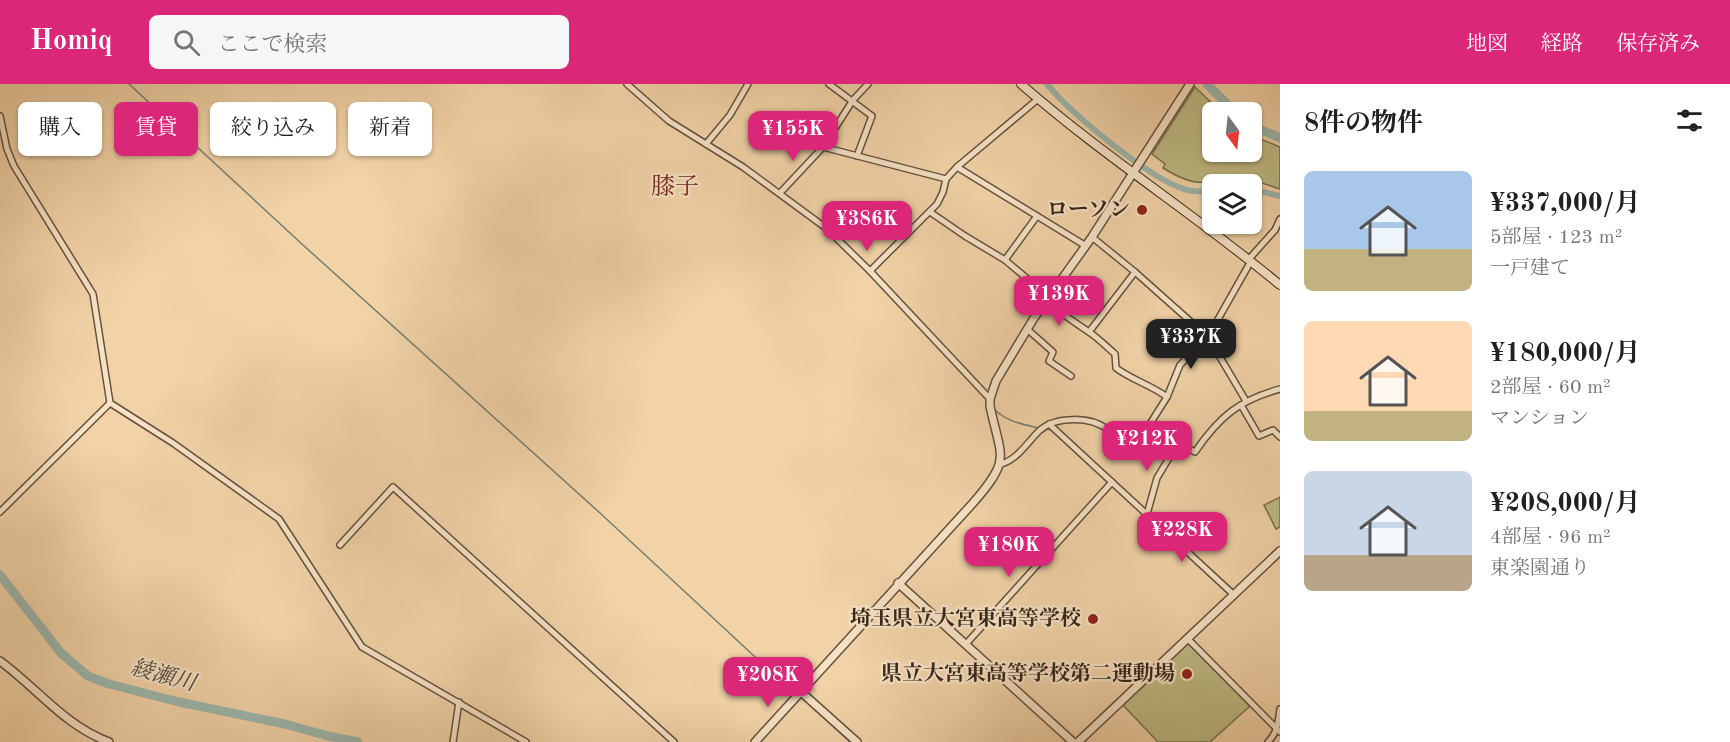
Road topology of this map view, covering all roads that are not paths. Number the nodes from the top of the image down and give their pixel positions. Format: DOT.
graph roads {
  1 [pos="627,84"];
  2 [pos="748,84"];
  3 [pos="829,84"];
  4 [pos="868,84"];
  5 [pos="1021,84"];
  6 [pos="1190,84"];
  7 [pos="1038,99"];
  8 [pos="853,100"];
  9 [pos="0,116"];
  10 [pos="706,144"];
  11 [pos="823,147"];
  12 [pos="856,156"];
  13 [pos="957,167"];
  14 [pos="1134,170"];
  15 [pos="946,179"];
  16 [pos="780,193"];
  17 [pos="930,212"];
  18 [pos="1037,216"];
  19 [pos="1280,219"];
  20 [pos="1092,237"];
  21 [pos="1086,246"];
  22 [pos="1005,260"];
  23 [pos="1250,260"];
  24 [pos="870,271"];
  25 [pos="1135,272"];
  26 [pos="1280,285"];
  27 [pos="1048,297"];
  28 [pos="1027,329"];
  29 [pos="1089,332"];
  30 [pos="1208,337"];
  31 [pos="1071,376"];
  32 [pos="1280,389"];
  33 [pos="1167,397"];
  34 [pos="990,399"];
  35 [pos="110,403"];
  36 [pos="1243,403"];
  37 [pos="1049,424"];
  38 [pos="1150,424"];
  39 [pos="1280,437"];
  40 [pos="1178,444"];
  41 [pos="1001,464"];
  42 [pos="1112,482"];
  43 [pos="0,512"];
  44 [pos="1147,514"];
  45 [pos="340,545"];
  46 [pos="1280,551"];
  47 [pos="898,583"];
  48 [pos="1233,594"];
  49 [pos="1187,638"];
  50 [pos="966,644"];
  51 [pos="0,661"];
  52 [pos="800,692"];
  53 [pos="459,702"];
  54 [pos="1280,709"];
  55 [pos="1278,730"];
  56 [pos="98,740"];
  57 [pos="109,742"];
  58 [pos="453,742"];
  59 [pos="526,742"];
  60 [pos="674,742"];
  61 [pos="755,742"];
  62 [pos="856,742"];
  63 [pos="1075,742"];
  64 [pos="1268,742"];
  1 -- 10 [label="street"];
  2 -- 10 [label="street"];
  3 -- 8 [label="street"];
  4 -- 8 [label="street"];
  5 -- 7 [label="main road"];
  6 -- 14 [label="street"];
  7 -- 13 [label="street"];
  7 -- 14 [label="main road"];
  8 -- 11 [label="street"];
  8 -- 12 [label="street"];
  9 -- 35 [label="street"];
  10 -- 16 [label="street"];
  11 -- 12 [label="street"];
  11 -- 16 [label="street"];
  12 -- 15 [label="street"];
  13 -- 15 [label="street"];
  13 -- 18 [label="street"];
  14 -- 20 [label="street"];
  14 -- 23 [label="main road"];
  15 -- 17 [label="street"];
  16 -- 24 [label="street"];
  17 -- 22 [label="street"];
  17 -- 24 [label="street"];
  18 -- 21 [label="street"];
  18 -- 22 [label="street"];
  19 -- 23 [label="street"];
  20 -- 21 [label="street"];
  20 -- 25 [label="street"];
  21 -- 27 [label="street"];
  22 -- 27 [label="street"];
  23 -- 26 [label="main road"];
  23 -- 30 [label="street"];
  24 -- 34 [label="street"];
  25 -- 29 [label="street"];
  25 -- 30 [label="street"];
  27 -- 28 [label="street"];
  27 -- 29 [label="street"];
  28 -- 31 [label="street"];
  28 -- 34 [label="street"];
  29 -- 33 [label="street"];
  30 -- 33 [label="street"];
  30 -- 36 [label="street"];
  32 -- 36 [label="street"];
  33 -- 38 [label="street"];
  34 -- 41 [label="street"];
  35 -- 43 [label="street"];
  35 -- 53 [label="street"];
  36 -- 39 [label="street"];
  36 -- 40 [label="street"];
  37 -- 38 [label="street"];
  37 -- 41 [label="street"];
  37 -- 42 [label="street"];
  38 -- 40 [label="street"];
  40 -- 44 [label="street"];
  41 -- 47 [label="street"];
  42 -- 44 [label="street"];
  42 -- 50 [label="street"];
  44 -- 48 [label="street"];
  45 -- 60 [label="street"];
  46 -- 48 [label="street"];
  47 -- 50 [label="street"];
  47 -- 52 [label="street"];
  48 -- 49 [label="street"];
  49 -- 55 [label="street"];
  49 -- 63 [label="street"];
  50 -- 63 [label="street"];
  51 -- 56 [label="street"];
  52 -- 61 [label="street"];
  52 -- 62 [label="street"];
  53 -- 58 [label="street"];
  53 -- 59 [label="street"];
  54 -- 55 [label="street"];
  55 -- 64 [label="street"];
  56 -- 57 [label="street"];
}
